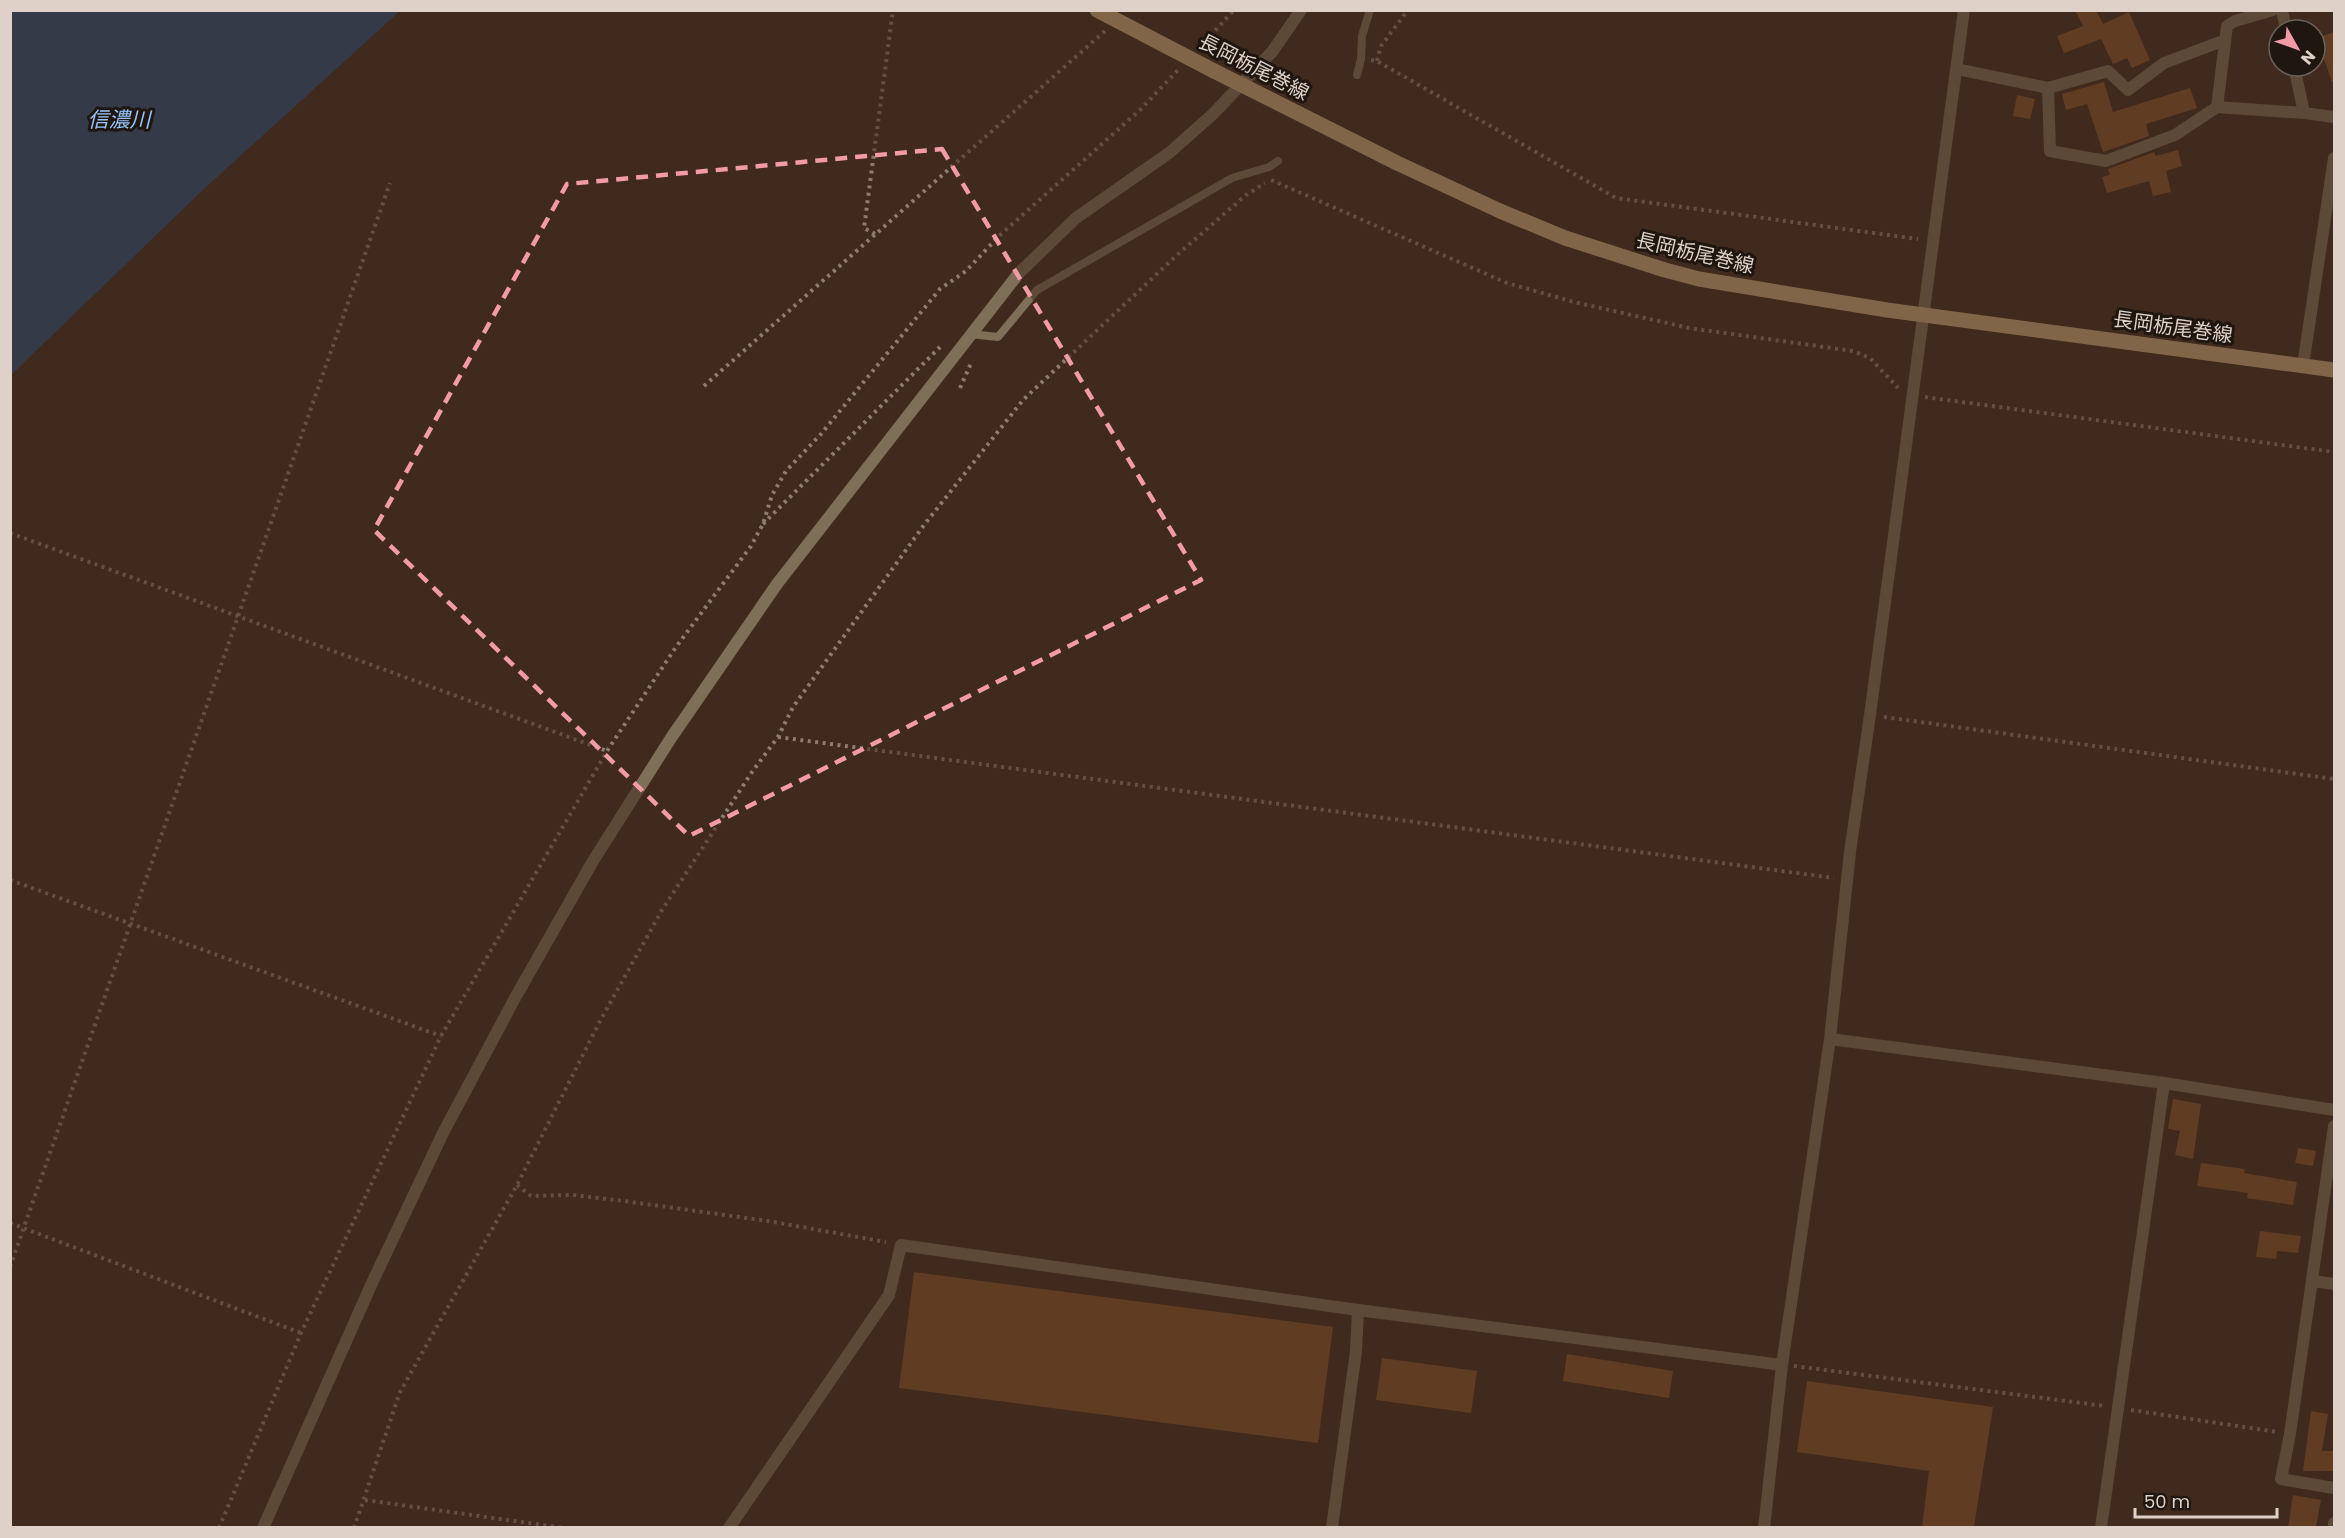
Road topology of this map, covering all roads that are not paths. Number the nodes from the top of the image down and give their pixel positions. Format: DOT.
graph roads {
  1 [pos="1097,10"];
  2 [pos="1301,10"];
  3 [pos="1370,10"];
  4 [pos="1964,10"];
  5 [pos="2273,10"];
  6 [pos="2225,40"];
  7 [pos="1957,69"];
  8 [pos="1357,75"];
  9 [pos="2297,78"];
  10 [pos="1242,86"];
  11 [pos="2048,88"];
  12 [pos="2217,107"];
  13 [pos="2304,113"];
  14 [pos="2334,117"];
  15 [pos="2334,158"];
  16 [pos="1278,161"];
  17 [pos="1922,315"];
  18 [pos="970,334"];
  19 [pos="2302,366"];
  20 [pos="2334,370"];
  21 [pos="1830,1039"];
  22 [pos="2164,1083"];
  23 [pos="2334,1110"];
  24 [pos="2334,1126"];
  25 [pos="2313,1281"];
  26 [pos="2334,1284"];
  27 [pos="1358,1310"];
  28 [pos="1782,1365"];
  29 [pos="2334,1488"];
  30 [pos="263,1527"];
  31 [pos="729,1527"];
  32 [pos="1332,1527"];
  33 [pos="1764,1527"];
  34 [pos="2101,1527"];
  1 -- 10 [label="main road, 長岡栃尾巻線, bridge"];
  2 -- 10 [label="street"];
  3 -- 8 [label="lane"];
  4 -- 7 [label="street"];
  5 -- 6 [label="street"];
  6 -- 11 [label="street"];
  6 -- 12 [label="street"];
  7 -- 11 [label="street"];
  7 -- 17 [label="street"];
  9 -- 13 [label="street"];
  10 -- 17 [label="main road, 長岡栃尾巻線"];
  10 -- 18 [label="street"];
  11 -- 12 [label="street"];
  12 -- 13 [label="street"];
  13 -- 14 [label="street"];
  15 -- 19 [label="street"];
  16 -- 18 [label="lane"];
  17 -- 19 [label="main road, 長岡栃尾巻線"];
  17 -- 21 [label="street"];
  18 -- 30 [label="street"];
  19 -- 20 [label="main road, 長岡栃尾巻線"];
  21 -- 22 [label="street"];
  21 -- 28 [label="street"];
  22 -- 23 [label="street"];
  22 -- 34 [label="street"];
  24 -- 25 [label="street"];
  25 -- 26 [label="street"];
  25 -- 29 [label="street"];
  27 -- 28 [label="street"];
  27 -- 31 [label="street"];
  27 -- 32 [label="street"];
  28 -- 33 [label="street"];
}
